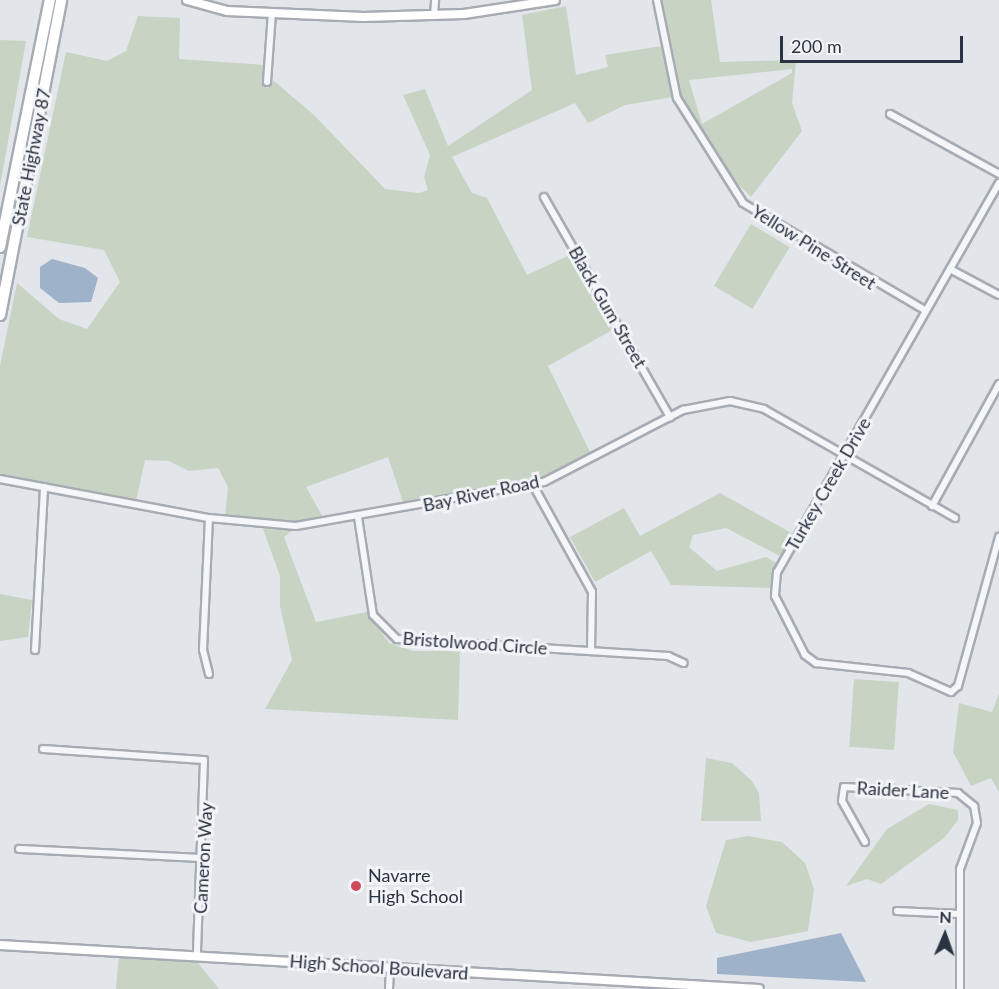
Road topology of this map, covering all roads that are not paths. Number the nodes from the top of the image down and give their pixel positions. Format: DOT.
graph roads {
  1 [pos="50,0"];
  2 [pos="62,0"];
  3 [pos="187,0"];
  4 [pos="435,0"];
  5 [pos="555,0"];
  6 [pos="657,0"];
  7 [pos="272,14"];
  8 [pos="434,16"];
  9 [pos="267,82"];
  10 [pos="890,114"];
  11 [pos="999,174"];
  12 [pos="999,183"];
  13 [pos="544,197"];
  14 [pos="0,247"];
  15 [pos="950,268"];
  16 [pos="999,295"];
  17 [pos="926,311"];
  18 [pos="0,315"];
  19 [pos="999,384"];
  20 [pos="670,417"];
  21 [pos="846,456"];
  22 [pos="0,479"];
  23 [pos="533,484"];
  24 [pos="44,487"];
  25 [pos="933,506"];
  26 [pos="358,517"];
  27 [pos="209,518"];
  28 [pos="955,518"];
  29 [pos="999,537"];
  30 [pos="35,650"];
  31 [pos="591,651"];
  32 [pos="684,663"];
  33 [pos="208,674"];
  34 [pos="43,749"];
  35 [pos="865,842"];
  36 [pos="19,849"];
  37 [pos="203,858"];
  38 [pos="897,911"];
  39 [pos="959,914"];
  40 [pos="0,945"];
  41 [pos="197,955"];
  42 [pos="390,968"];
  43 [pos="695,987"];
  44 [pos="389,989"];
  45 [pos="759,989"];
  46 [pos="960,989"];
  1 -- 14 [label="highway"];
  2 -- 18 [label="highway, State Highway 87"];
  3 -- 7 [label="street"];
  4 -- 8 [label="street"];
  5 -- 8 [label="street"];
  6 -- 17 [label="street, Yellow Pine Street"];
  7 -- 8 [label="street"];
  7 -- 9 [label="street"];
  10 -- 11 [label="street"];
  12 -- 15 [label="street, Turkey Creek Drive"];
  13 -- 20 [label="street, Black Gum Street"];
  15 -- 16 [label="street"];
  15 -- 17 [label="street, Turkey Creek Drive"];
  17 -- 21 [label="street, Turkey Creek Drive"];
  19 -- 25 [label="street"];
  20 -- 21 [label="street, Bay River Road"];
  20 -- 23 [label="street, Bay River Road"];
  21 -- 25 [label="street, Bay River Road"];
  21 -- 29 [label="street, Turkey Creek Drive"];
  22 -- 24 [label="street, Bay River Road"];
  23 -- 26 [label="street, Bay River Road"];
  23 -- 31 [label="street"];
  24 -- 27 [label="street, Bay River Road"];
  24 -- 30 [label="street"];
  25 -- 28 [label="street, Bay River Road"];
  26 -- 27 [label="street, Bay River Road"];
  26 -- 31 [label="street, Bristolwood Circle"];
  27 -- 33 [label="street"];
  31 -- 32 [label="street, Bristolwood Circle"];
  34 -- 37 [label="street, Cameron Way"];
  35 -- 39 [label="street, Raider Lane"];
  36 -- 37 [label="street"];
  37 -- 41 [label="street, Cameron Way"];
  38 -- 39 [label="street"];
  39 -- 46 [label="street, Raider Lane"];
  40 -- 41 [label="street, High School Boulevard"];
  41 -- 42 [label="street, High School Boulevard"];
  42 -- 43 [label="street, High School Boulevard"];
  42 -- 44 [label="street"];
  43 -- 45 [label="street, High School Boulevard"];
}
